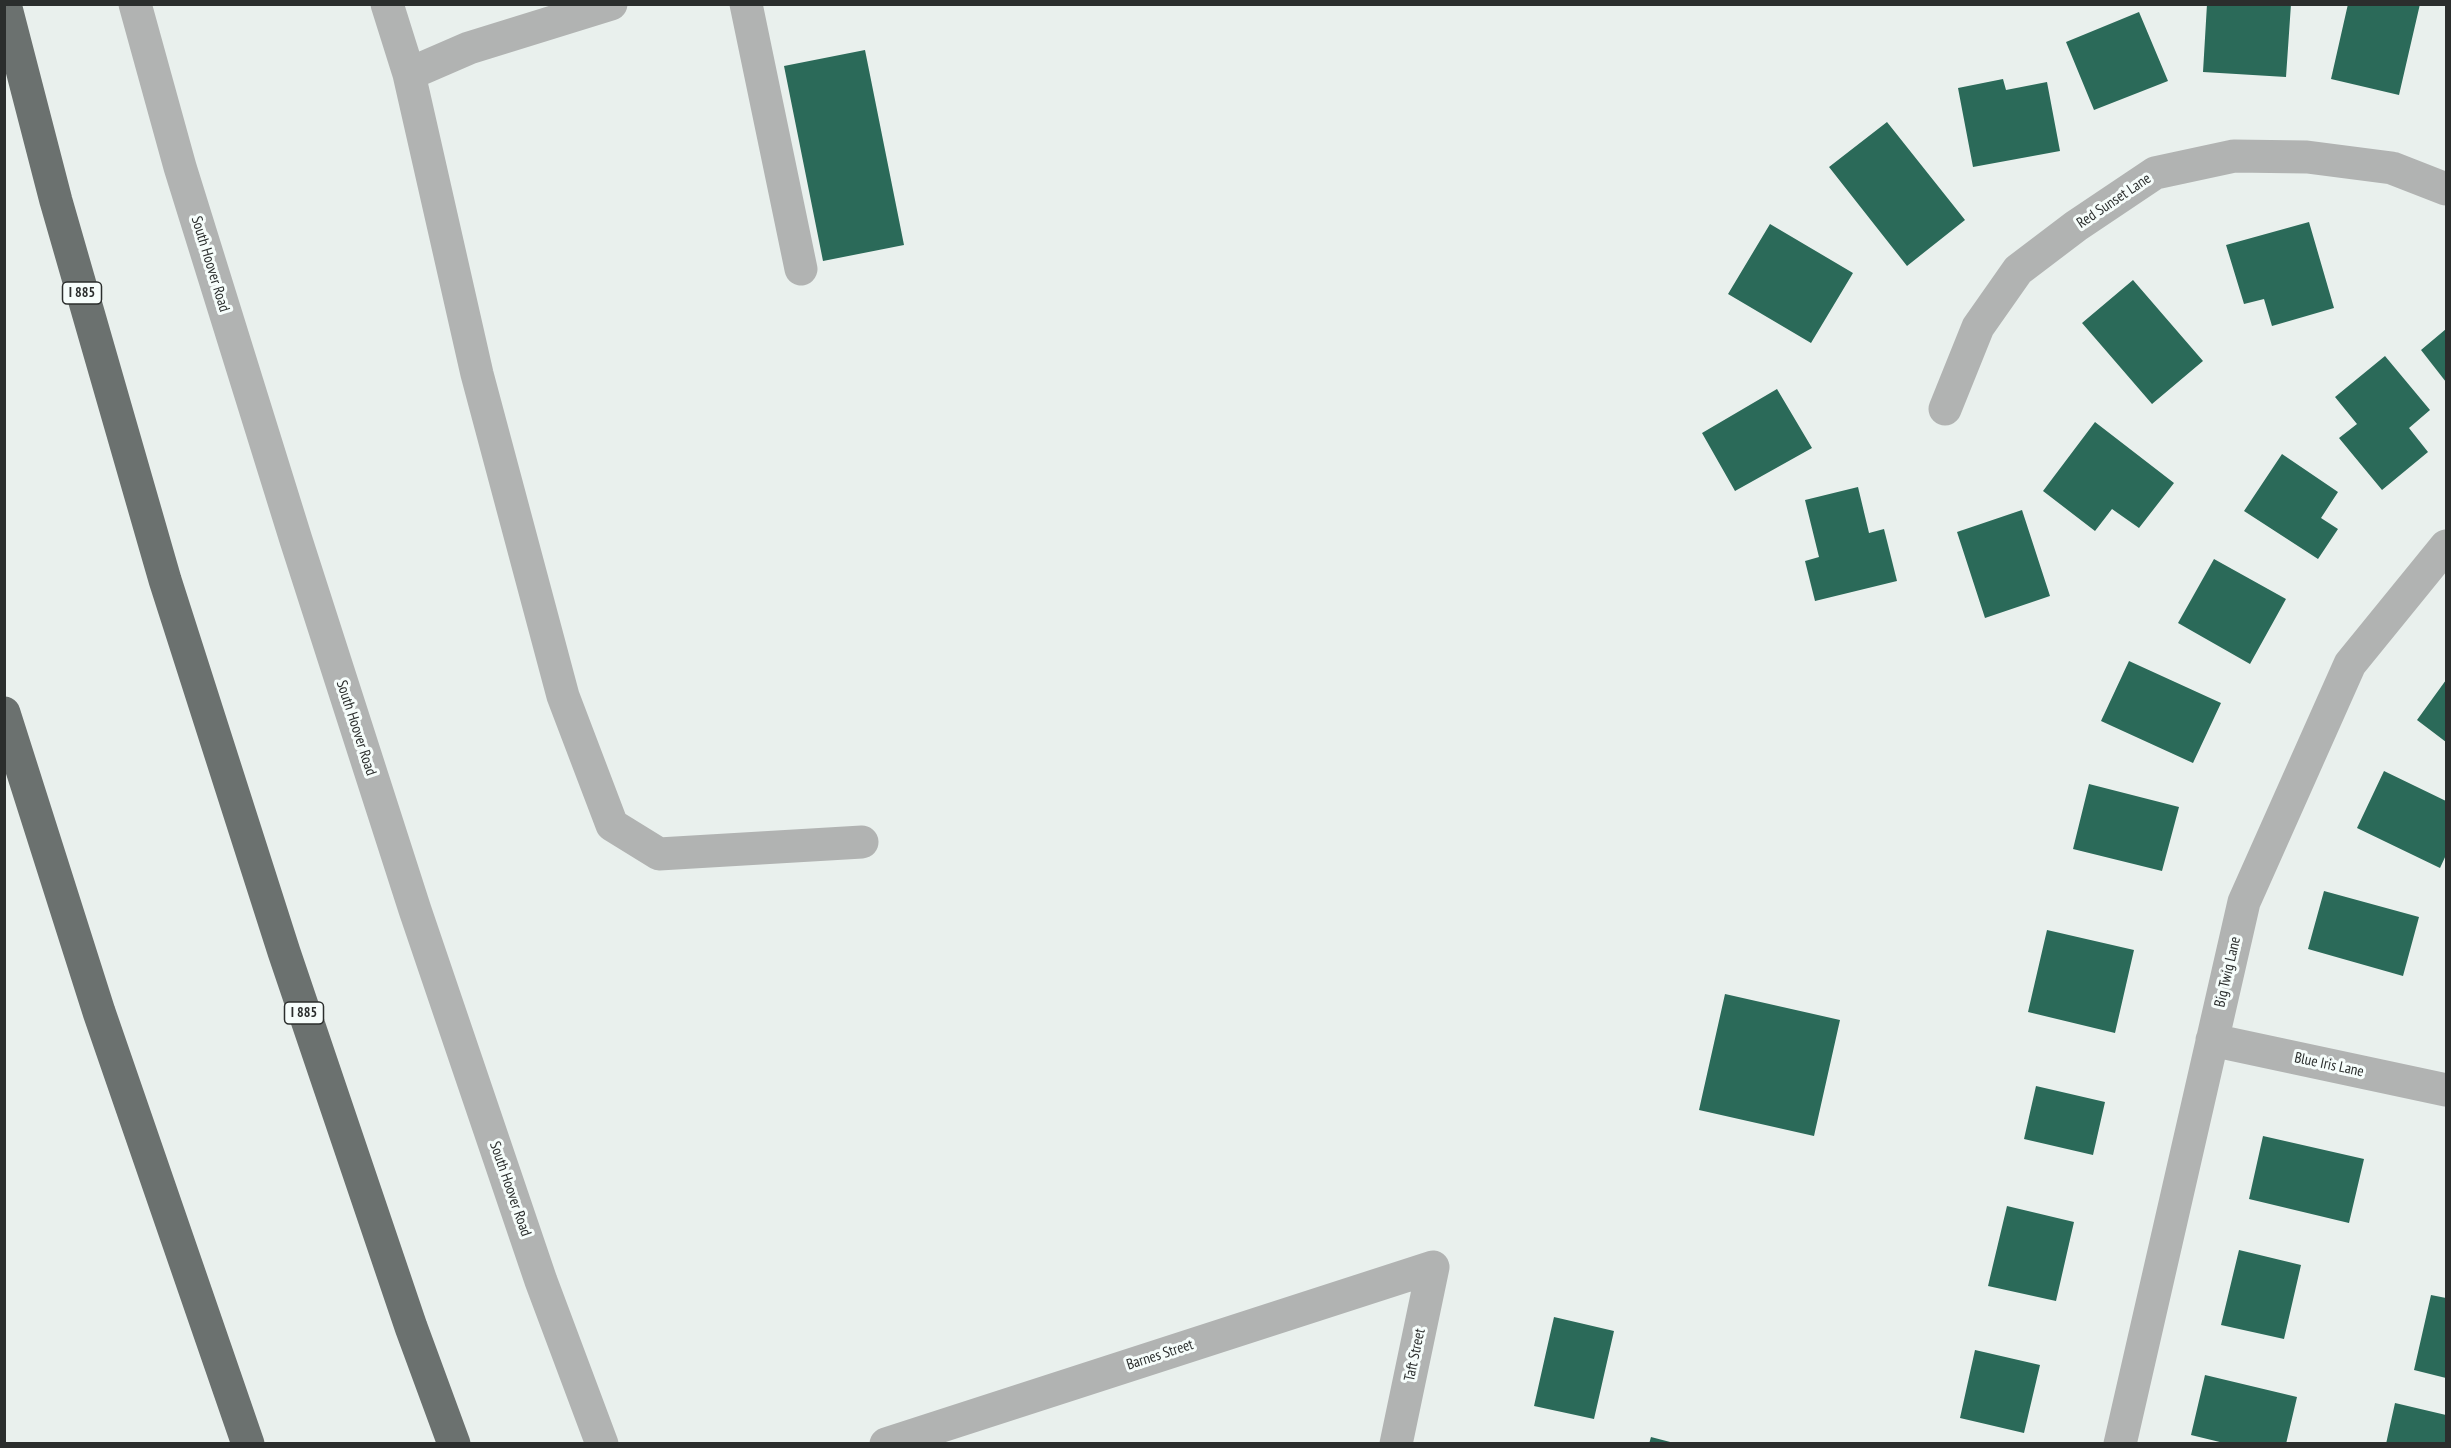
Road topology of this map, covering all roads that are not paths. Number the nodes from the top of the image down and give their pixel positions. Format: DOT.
graph roads {
  1 [pos="5,4"];
  2 [pos="135,4"];
  3 [pos="387,4"];
  4 [pos="611,4"];
  5 [pos="746,4"];
  6 [pos="409,75"];
  7 [pos="2446,189"];
  8 [pos="801,269"];
  9 [pos="1945,409"];
  10 [pos="2446,546"];
  11 [pos="4,713"];
  12 [pos="862,842"];
  13 [pos="2212,1040"];
  14 [pos="2446,1090"];
  15 [pos="1433,1267"];
  16 [pos="248,1443"];
  17 [pos="454,1443"];
  18 [pos="602,1443"];
  19 [pos="886,1443"];
  20 [pos="1396,1443"];
  21 [pos="2120,1443"];
  1 -- 17 [label="highway, I 885"];
  2 -- 18 [label="street, South Hoover Road"];
  3 -- 6 [label="street"];
  4 -- 6 [label="street"];
  5 -- 8 [label="street"];
  6 -- 12 [label="street"];
  7 -- 9 [label="street, Red Sunset Lane"];
  10 -- 13 [label="street, Big Twig Lane"];
  11 -- 16 [label="highway"];
  13 -- 14 [label="street, Blue Iris Lane"];
  13 -- 21 [label="street, Big Twig Lane"];
  15 -- 19 [label="street, Barnes Street"];
  15 -- 20 [label="street, Taft Street"];
}
